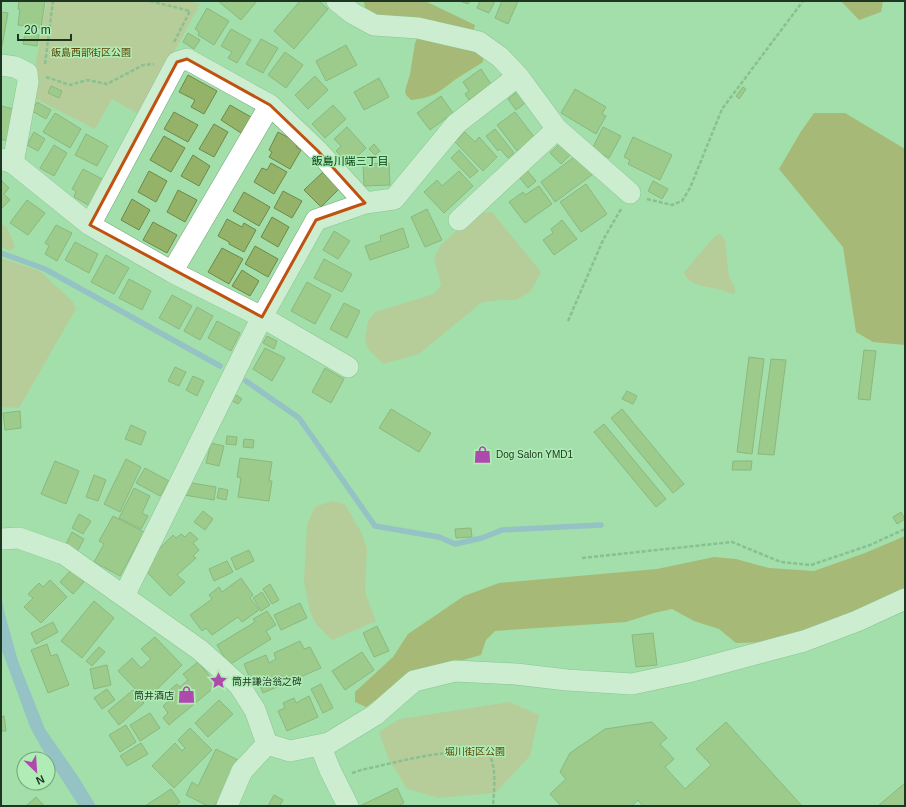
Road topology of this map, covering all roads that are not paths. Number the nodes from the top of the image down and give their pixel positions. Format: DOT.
graph roads {
  1 [pos="338,1"];
  2 [pos="1,65"];
  3 [pos="518,76"];
  4 [pos="270,105"];
  5 [pos="557,130"];
  6 [pos="7,161"];
  7 [pos="630,193"];
  8 [pos="365,203"];
  9 [pos="459,220"];
  10 [pos="90,225"];
  11 [pos="172,272"];
  12 [pos="262,317"];
  13 [pos="348,367"];
  14 [pos="10,538"];
  15 [pos="124,596"];
  16 [pos="905,599"];
  17 [pos="266,744"];
  18 [pos="320,745"];
  19 [pos="227,806"];
  20 [pos="348,806"];
  1 -- 3 [label="street"];
  2 -- 6 [label="street"];
  3 -- 5 [label="street"];
  3 -- 8 [label="street"];
  4 -- 8 [label="street"];
  4 -- 10 [label="street"];
  4 -- 11 [label="street"];
  5 -- 7 [label="street"];
  5 -- 9 [label="street"];
  6 -- 10 [label="street"];
  8 -- 12 [label="street"];
  10 -- 11 [label="street"];
  11 -- 12 [label="street"];
  12 -- 13 [label="street"];
  12 -- 15 [label="street"];
  14 -- 15 [label="street"];
  15 -- 17 [label="street"];
  16 -- 18 [label="street"];
  17 -- 18 [label="street"];
  17 -- 19 [label="street"];
  18 -- 20 [label="street"];
}
